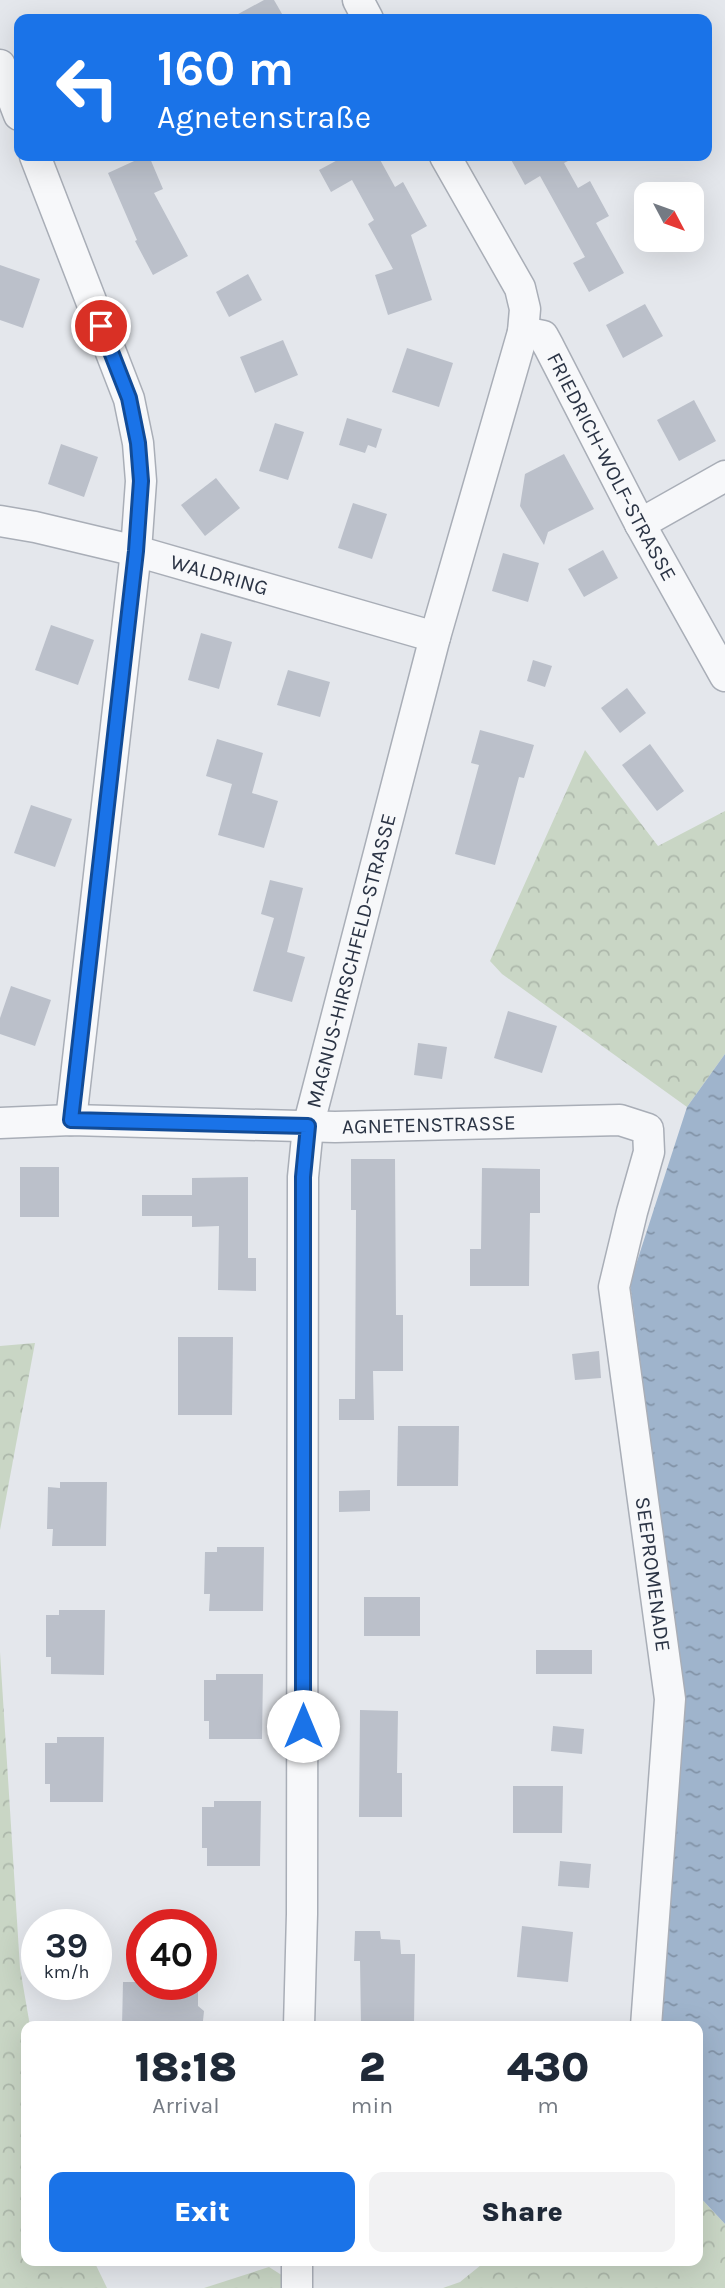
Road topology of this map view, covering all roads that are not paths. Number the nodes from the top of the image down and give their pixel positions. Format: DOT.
graph roads {
  1 [pos="0,65"];
  2 [pos="14,102"];
  3 [pos="37,161"];
  4 [pos="449,161"];
  5 [pos="523,332"];
  6 [pos="725,476"];
  7 [pos="0,521"];
  8 [pos="640,524"];
  9 [pos="136,551"];
  10 [pos="435,637"];
  11 [pos="725,676"];
  12 [pos="71,1120"];
  13 [pos="0,1123"];
  14 [pos="308,1126"];
  15 [pos="648,1129"];
  16 [pos="299,2021"];
  17 [pos="646,2021"];
  18 [pos="297,2266"];
  19 [pos="297,2288"];
  1 -- 2 [label="street"];
  3 -- 9 [label="street"];
  4 -- 5 [label="street"];
  5 -- 8 [label="street, FRIEDRICH-WOLF-STRASSE"];
  5 -- 10 [label="street, MAGNUS-HIRSCHFELD-STRASSE"];
  6 -- 8 [label="street"];
  7 -- 9 [label="street, WALDRING"];
  8 -- 11 [label="street, FRIEDRICH-WOLF-STRASSE"];
  9 -- 10 [label="street, WALDRING"];
  9 -- 12 [label="street"];
  10 -- 14 [label="street, MAGNUS-HIRSCHFELD-STRASSE"];
  12 -- 13 [label="street, AGNETENSTRASSE"];
  12 -- 14 [label="street, AGNETENSTRASSE"];
  14 -- 15 [label="street, AGNETENSTRASSE"];
  14 -- 16 [label="street, MAGNUS-HIRSCHFELD-STRASSE"];
  15 -- 17 [label="street, SEEPROMENADE"];
  18 -- 19 [label="street"];
}
